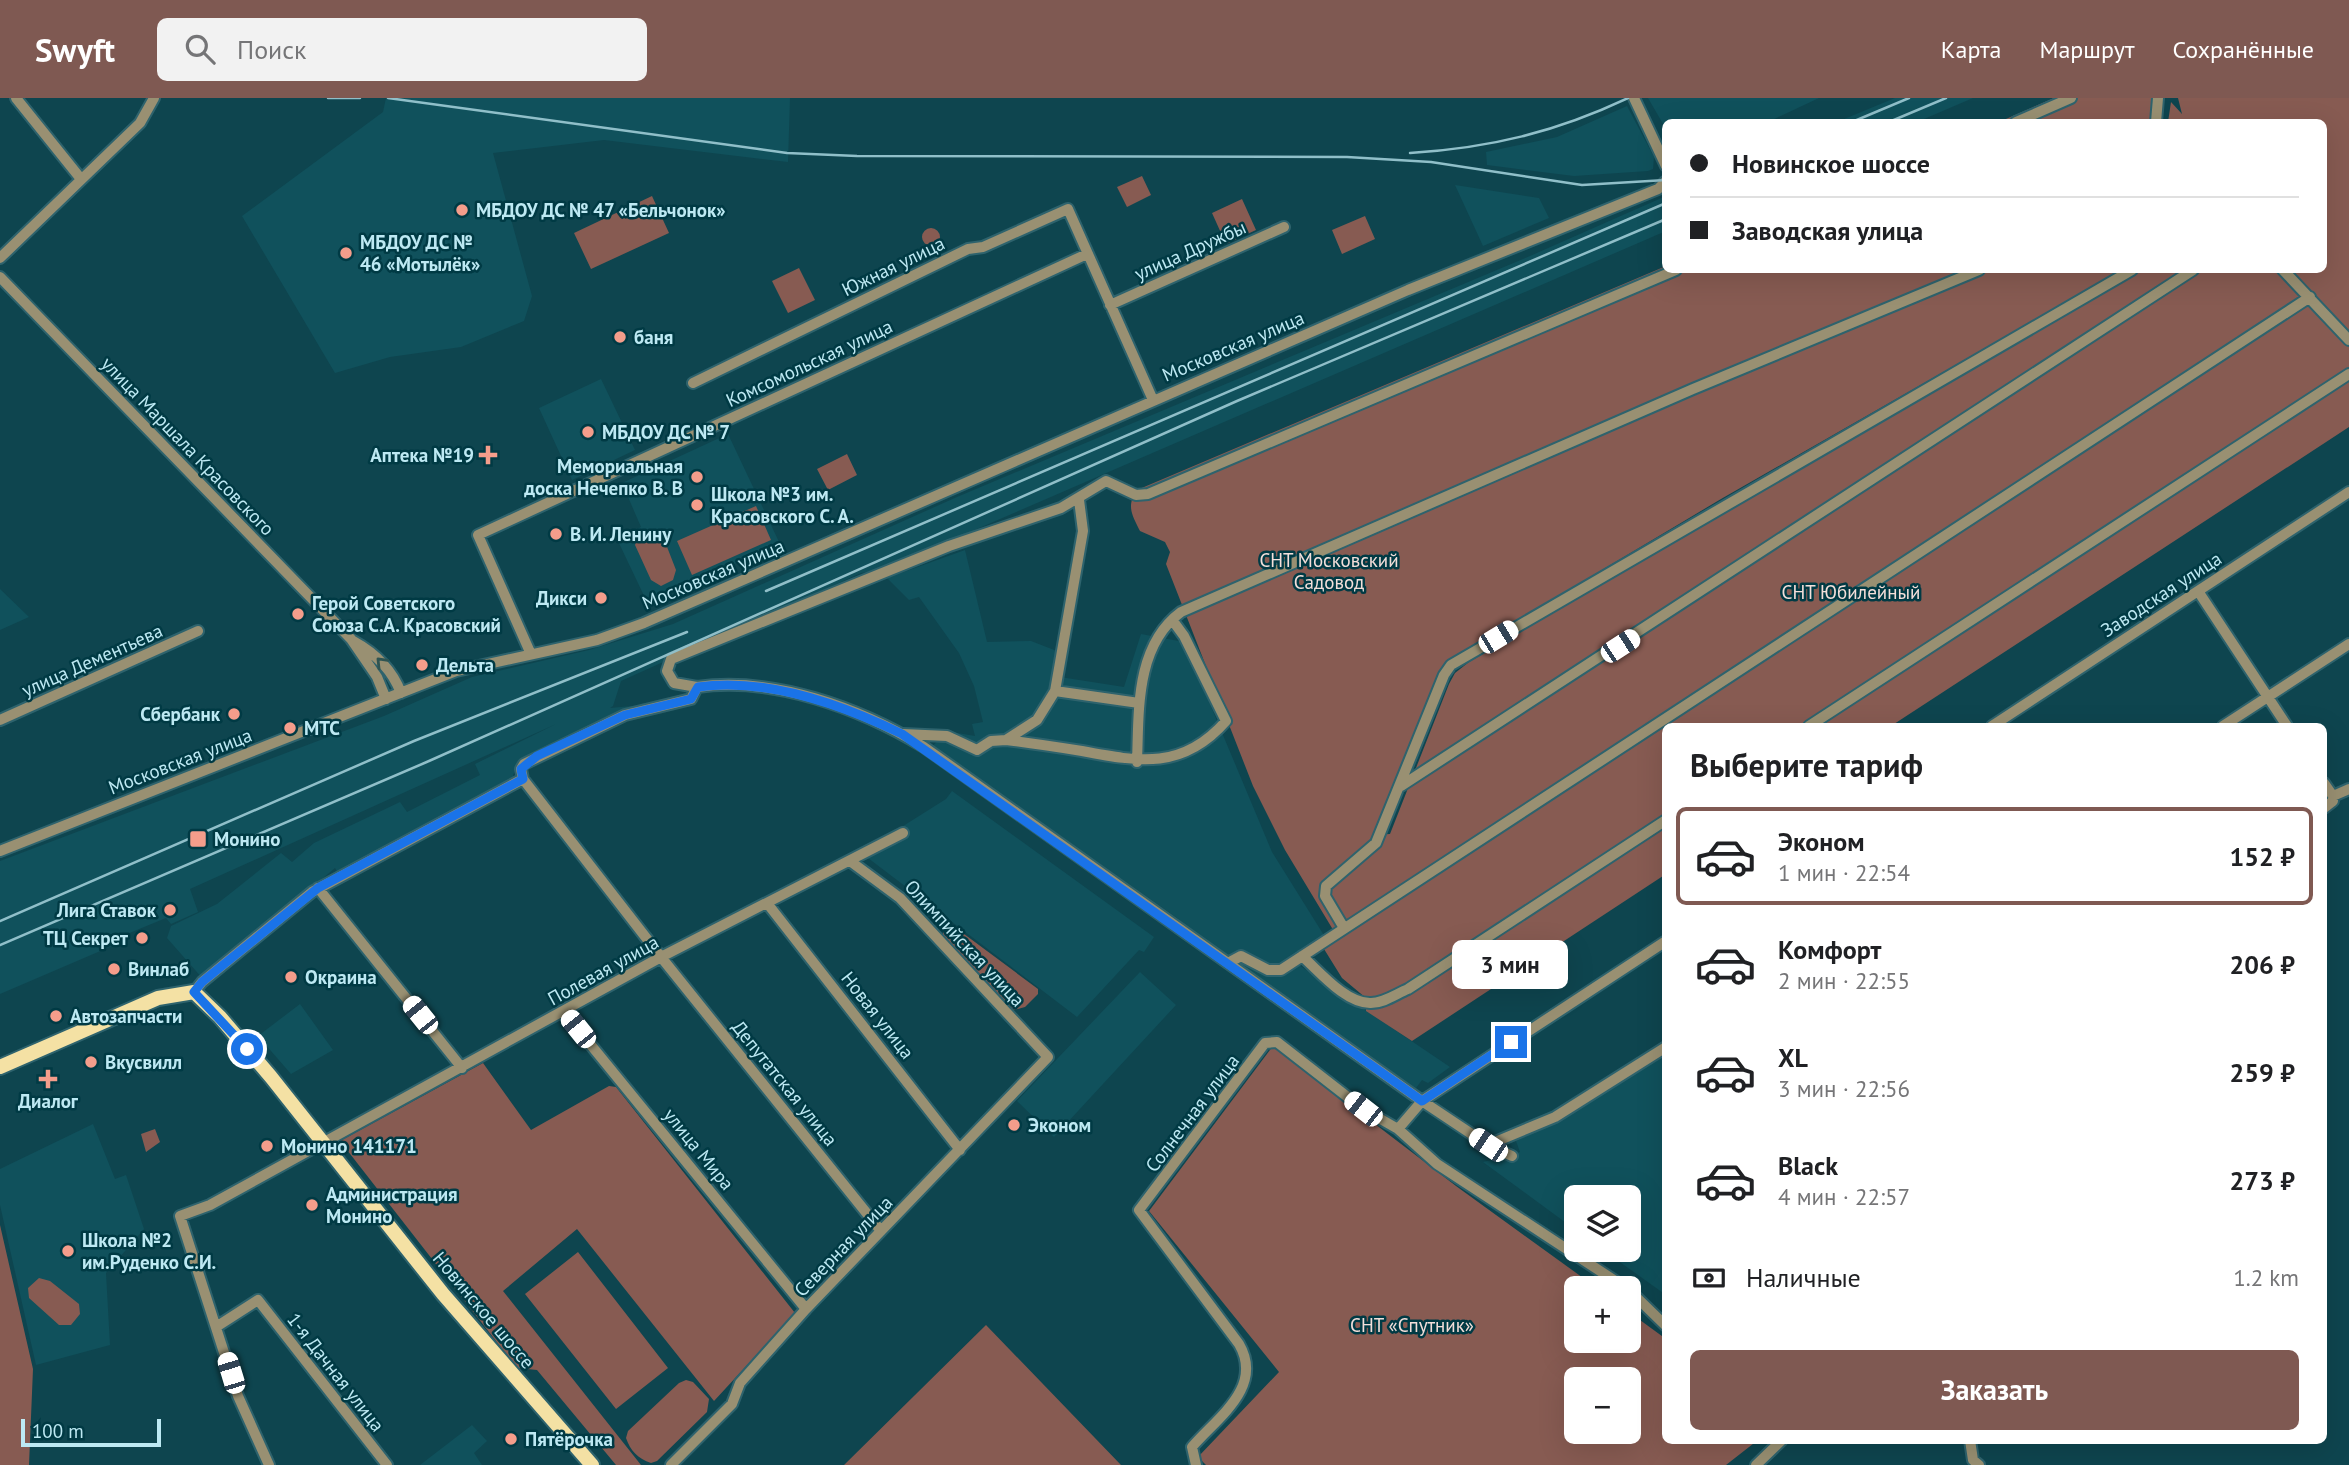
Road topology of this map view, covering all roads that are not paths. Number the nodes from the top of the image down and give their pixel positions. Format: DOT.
graph roads {
  1 [pos="16,98"];
  2 [pos="153,98"];
  3 [pos="1634,98"];
  4 [pos="2071,98"];
  5 [pos="2158,98"];
  6 [pos="2023,119"];
  7 [pos="2156,119"];
  8 [pos="1662,158"];
  9 [pos="81,179"];
  10 [pos="1662,185"];
  11 [pos="1284,227"];
  12 [pos="1087,254"];
  13 [pos="0,258"];
  14 [pos="1669,273"];
  15 [pos="1972,273"];
  16 [pos="2127,273"];
  17 [pos="2188,273"];
  18 [pos="2286,273"];
  19 [pos="0,277"];
  20 [pos="2310,297"];
  21 [pos="1110,305"];
  22 [pos="2349,340"];
  23 [pos="2349,374"];
  24 [pos="693,383"];
  25 [pos="1153,400"];
  26 [pos="2349,492"];
  27 [pos="1079,500"];
  28 [pos="2198,591"];
  29 [pos="1173,621"];
  30 [pos="198,631"];
  31 [pos="351,639"];
  32 [pos="2349,644"];
  33 [pos="530,652"];
  34 [pos="670,679"];
  35 [pos="695,691"];
  36 [pos="1055,691"];
  37 [pos="401,693"];
  38 [pos="2267,697"];
  39 [pos="386,699"];
  40 [pos="1139,703"];
  41 [pos="648,708"];
  42 [pos="0,720"];
  43 [pos="1814,723"];
  44 [pos="1997,723"];
  45 [pos="2228,723"];
  46 [pos="2285,723"];
  47 [pos="902,734"];
  48 [pos="1006,740"];
  49 [pos="1137,762"];
  50 [pos="523,779"];
  51 [pos="1401,786"];
  52 [pos="2327,787"];
  53 [pos="2349,789"];
  54 [pos="2333,796"];
  55 [pos="2327,806"];
  56 [pos="1662,823"];
  57 [pos="903,833"];
  58 [pos="0,851"];
  59 [pos="850,861"];
  60 [pos="318,888"];
  61 [pos="767,903"];
  62 [pos="1344,928"];
  63 [pos="1662,944"];
  64 [pos="1302,956"];
  65 [pos="661,957"];
  66 [pos="1228,963"];
  67 [pos="194,989"];
  68 [pos="564,1012"];
  69 [pos="1662,1050"];
  70 [pos="1048,1057"];
  71 [pos="0,1067"];
  72 [pos="462,1068"];
  73 [pos="1422,1101"];
  74 [pos="1398,1129"];
  75 [pos="322,1142"];
  76 [pos="1488,1145"];
  77 [pos="960,1150"];
  78 [pos="1512,1156"];
  79 [pos="881,1231"];
  80 [pos="1608,1276"];
  81 [pos="1641,1302"];
  82 [pos="806,1310"];
  83 [pos="1662,1322"];
  84 [pos="216,1327"];
  85 [pos="1778,1444"];
  86 [pos="1970,1444"];
  87 [pos="269,1465"];
  88 [pos="387,1465"];
  89 [pos="592,1465"];
  90 [pos="671,1465"];
  91 [pos="1196,1465"];
  92 [pos="1756,1465"];
  93 [pos="1979,1465"];
  1 -- 9 [label="street"];
  2 -- 9 [label="street"];
  3 -- 8 [label="street"];
  4 -- 6 [label="street"];
  5 -- 7 [label="street"];
  9 -- 13 [label="street"];
  10 -- 25 [label="street, Московская улица"];
  11 -- 21 [label="street, улица Дружбы"];
  12 -- 21 [label="street"];
  12 -- 24 [label="street, Южная улица"];
  12 -- 33 [label="street, Комсомольская улица"];
  14 -- 27 [label="street"];
  15 -- 29 [label="street"];
  16 -- 51 [label="street"];
  17 -- 51 [label="street"];
  18 -- 20 [label="street"];
  19 -- 31 [label="street, улица Маршала Красовского"];
  20 -- 22 [label="street"];
  20 -- 62 [label="street"];
  21 -- 25 [label="street"];
  23 -- 43 [label="street"];
  25 -- 33 [label="street, Московская улица"];
  26 -- 28 [label="street, Заводская улица"];
  27 -- 34 [label="street"];
  27 -- 36 [label="street"];
  28 -- 38 [label="street"];
  28 -- 44 [label="street, Заводская улица"];
  29 -- 40 [label="street"];
  29 -- 49 [label="street"];
  30 -- 42 [label="street, улица Дементьева"];
  37 -- 31 [label="street, улица Маршала Красовского, one-way"];
  31 -- 39 [label="street, улица Маршала Красовского"];
  32 -- 38 [label="street"];
  33 -- 37 [label="street, Московская улица"];
  34 -- 35 [label="street"];
  34 -- 41 [label="street"];
  35 -- 41 [label="street"];
  35 -- 47 [label="street"];
  36 -- 40 [label="street"];
  36 -- 48 [label="street"];
  37 -- 39 [label="street, Московская улица"];
  38 -- 45 [label="street"];
  38 -- 46 [label="street"];
  39 -- 58 [label="street, Московская улица"];
  40 -- 49 [label="street"];
  41 -- 50 [label="street"];
  47 -- 48 [label="street"];
  47 -- 66 [label="street"];
  48 -- 49 [label="street"];
  50 -- 60 [label="street"];
  50 -- 65 [label="street, Депутатская улица"];
  51 -- 62 [label="street"];
  52 -- 54 [label="street"];
  53 -- 54 [label="street"];
  54 -- 55 [label="street"];
  56 -- 64 [label="street"];
  57 -- 59 [label="street, Полевая улица"];
  59 -- 61 [label="street, Полевая улица"];
  59 -- 70 [label="street, Олимпийская улица"];
  60 -- 67 [label="street"];
  60 -- 72 [label="street"];
  61 -- 65 [label="street, Полевая улица"];
  61 -- 77 [label="street, Новая улица"];
  62 -- 64 [label="street"];
  63 -- 73 [label="street"];
  64 -- 66 [label="street"];
  65 -- 68 [label="street, Полевая улица"];
  65 -- 79 [label="street, Депутатская улица"];
  66 -- 73 [label="street"];
  67 -- 71 [label="main road"];
  67 -- 75 [label="main road, Новинское шоссе"];
  68 -- 72 [label="street, Полевая улица"];
  68 -- 82 [label="street, улица Мира"];
  69 -- 76 [label="street"];
  70 -- 77 [label="street, Северная улица"];
  72 -- 75 [label="street, Полевая улица"];
  73 -- 74 [label="street"];
  73 -- 76 [label="street"];
  74 -- 80 [label="street"];
  74 -- 91 [label="street, Солнечная улица"];
  75 -- 84 [label="street, Полевая улица"];
  75 -- 89 [label="main road, Новинское шоссе"];
  76 -- 78 [label="street"];
  77 -- 79 [label="street, Северная улица"];
  79 -- 82 [label="street, Северная улица"];
  81 -- 83 [label="street"];
  82 -- 90 [label="street, Северная улица"];
  84 -- 87 [label="street"];
  84 -- 88 [label="street, 1-я Дачная улица"];
  85 -- 92 [label="street"];
  86 -- 93 [label="street"];
}
